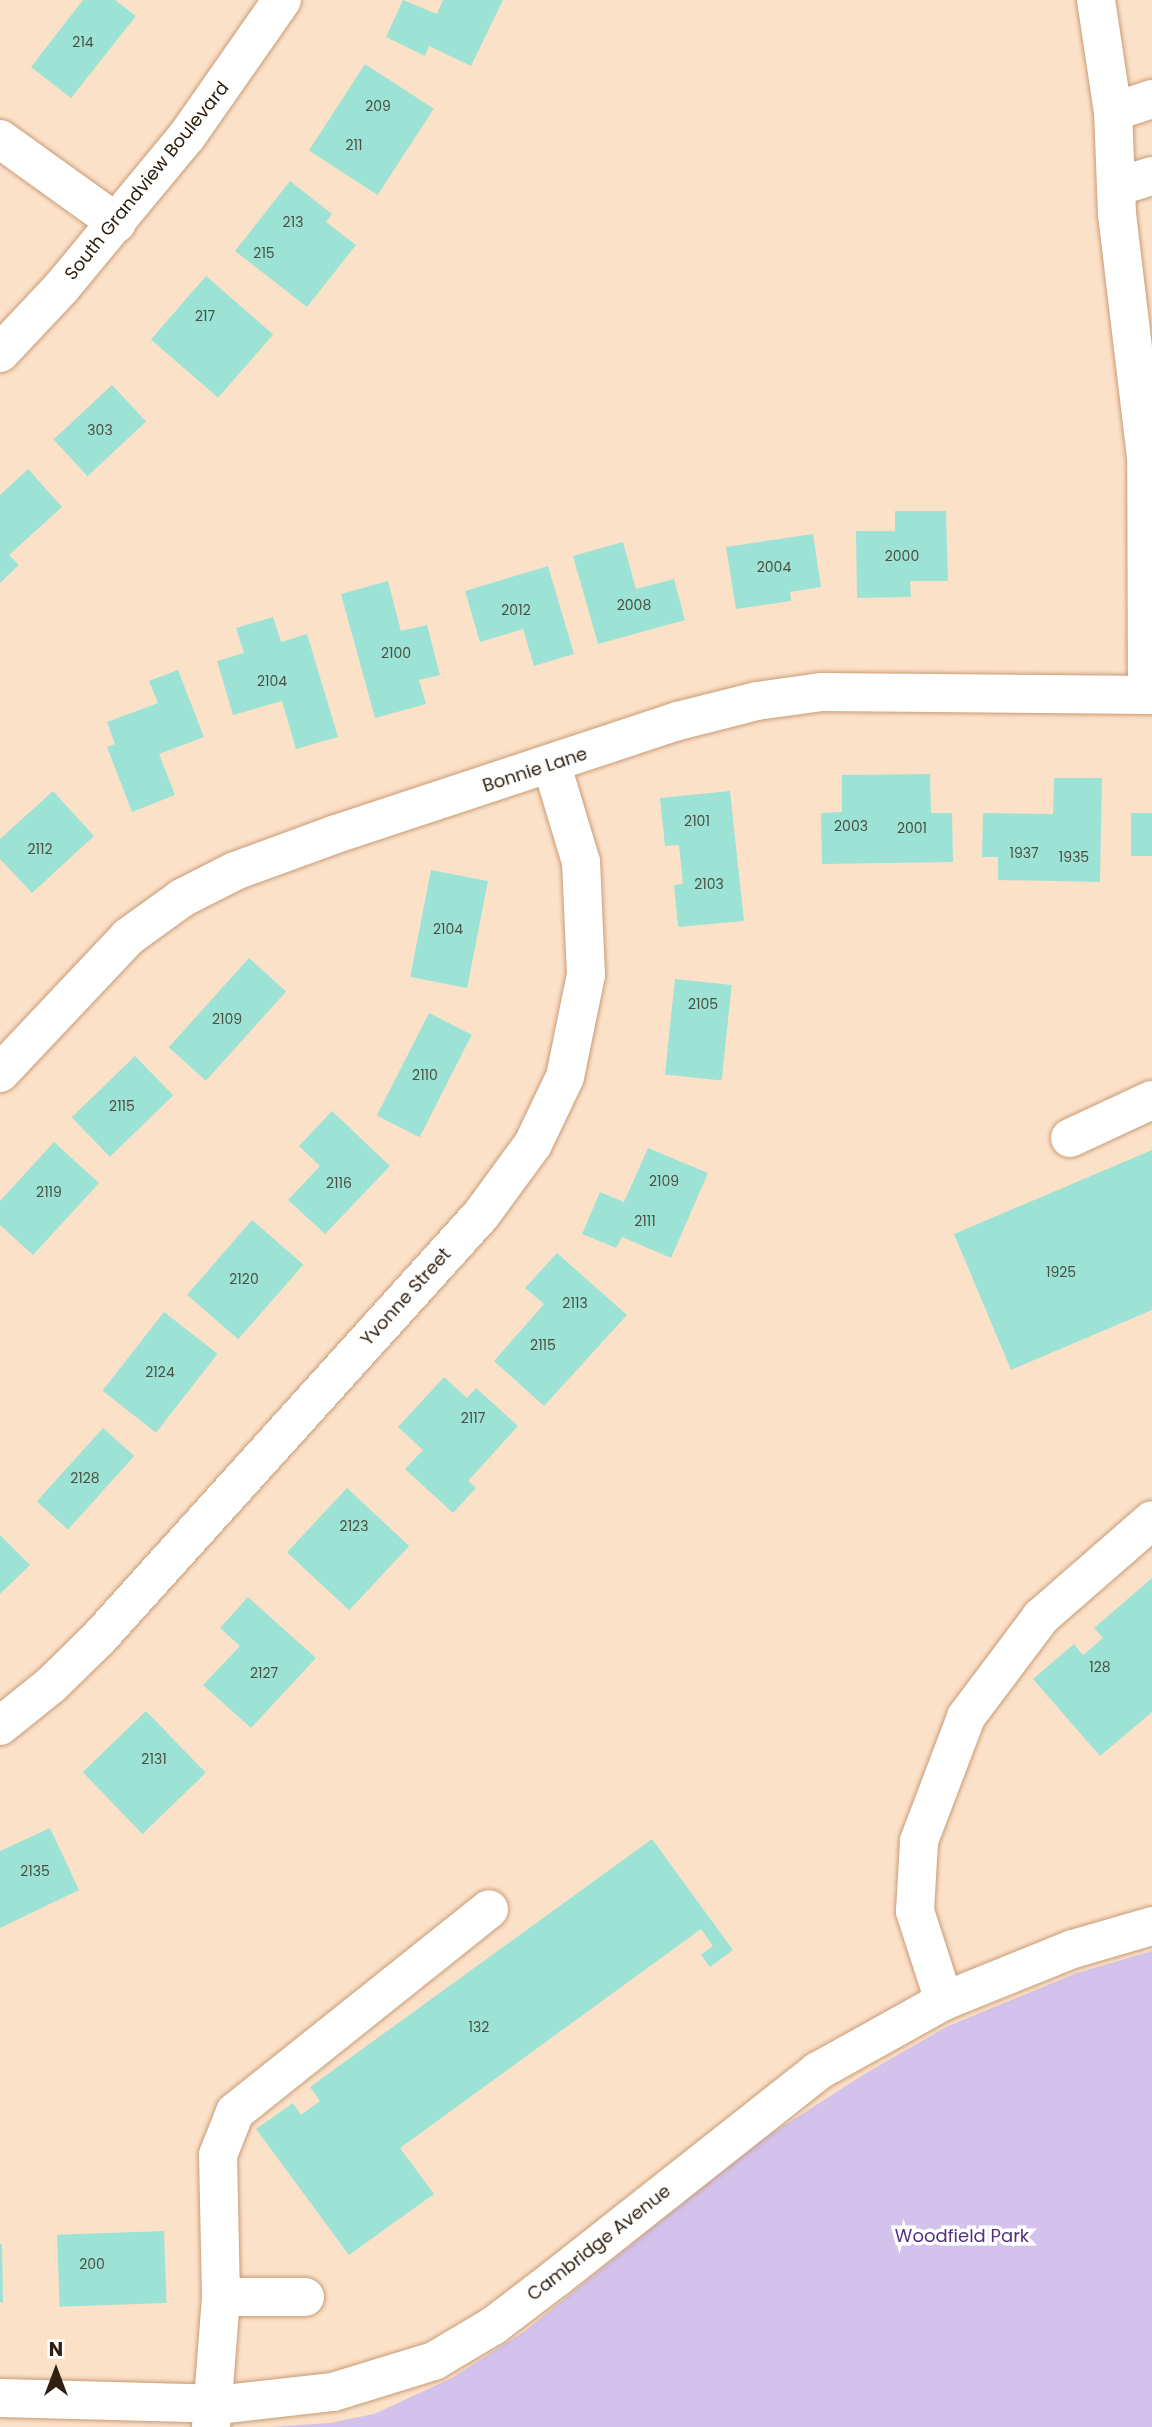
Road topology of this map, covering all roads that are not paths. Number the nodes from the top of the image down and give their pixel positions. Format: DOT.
graph roads {
  1 [pos="282,0"];
  2 [pos="1096,0"];
  3 [pos="1152,99"];
  4 [pos="1113,112"];
  5 [pos="0,139"];
  6 [pos="1152,176"];
  7 [pos="1116,187"];
  8 [pos="117,223"];
  9 [pos="0,353"];
  10 [pos="1150,695"];
  11 [pos="552,766"];
  12 [pos="0,1073"];
  13 [pos="1152,1100"];
  14 [pos="1070,1138"];
  15 [pos="1152,1520"];
  16 [pos="0,1726"];
  17 [pos="489,1909"];
  18 [pos="1152,1926"];
  19 [pos="944,2001"];
  20 [pos="221,2297"];
  21 [pos="305,2297"];
  22 [pos="0,2398"];
  23 [pos="211,2415"];
  1 -- 8 [label="street, South Grandview Boulevard"];
  2 -- 4 [label="street"];
  3 -- 4 [label="street"];
  4 -- 7 [label="street"];
  5 -- 8 [label="street"];
  6 -- 7 [label="street"];
  7 -- 10 [label="street"];
  8 -- 9 [label="street, South Grandview Boulevard"];
  10 -- 11 [label="street, Bonnie Lane"];
  11 -- 12 [label="street, Bonnie Lane"];
  11 -- 16 [label="street, Yvonne Street"];
  13 -- 14 [label="street"];
  15 -- 19 [label="street"];
  17 -- 20 [label="street"];
  18 -- 19 [label="street, Cambridge Avenue"];
  19 -- 23 [label="street, Cambridge Avenue"];
  20 -- 21 [label="street"];
  20 -- 23 [label="street"];
  22 -- 23 [label="street, Cambridge Avenue"];
}
